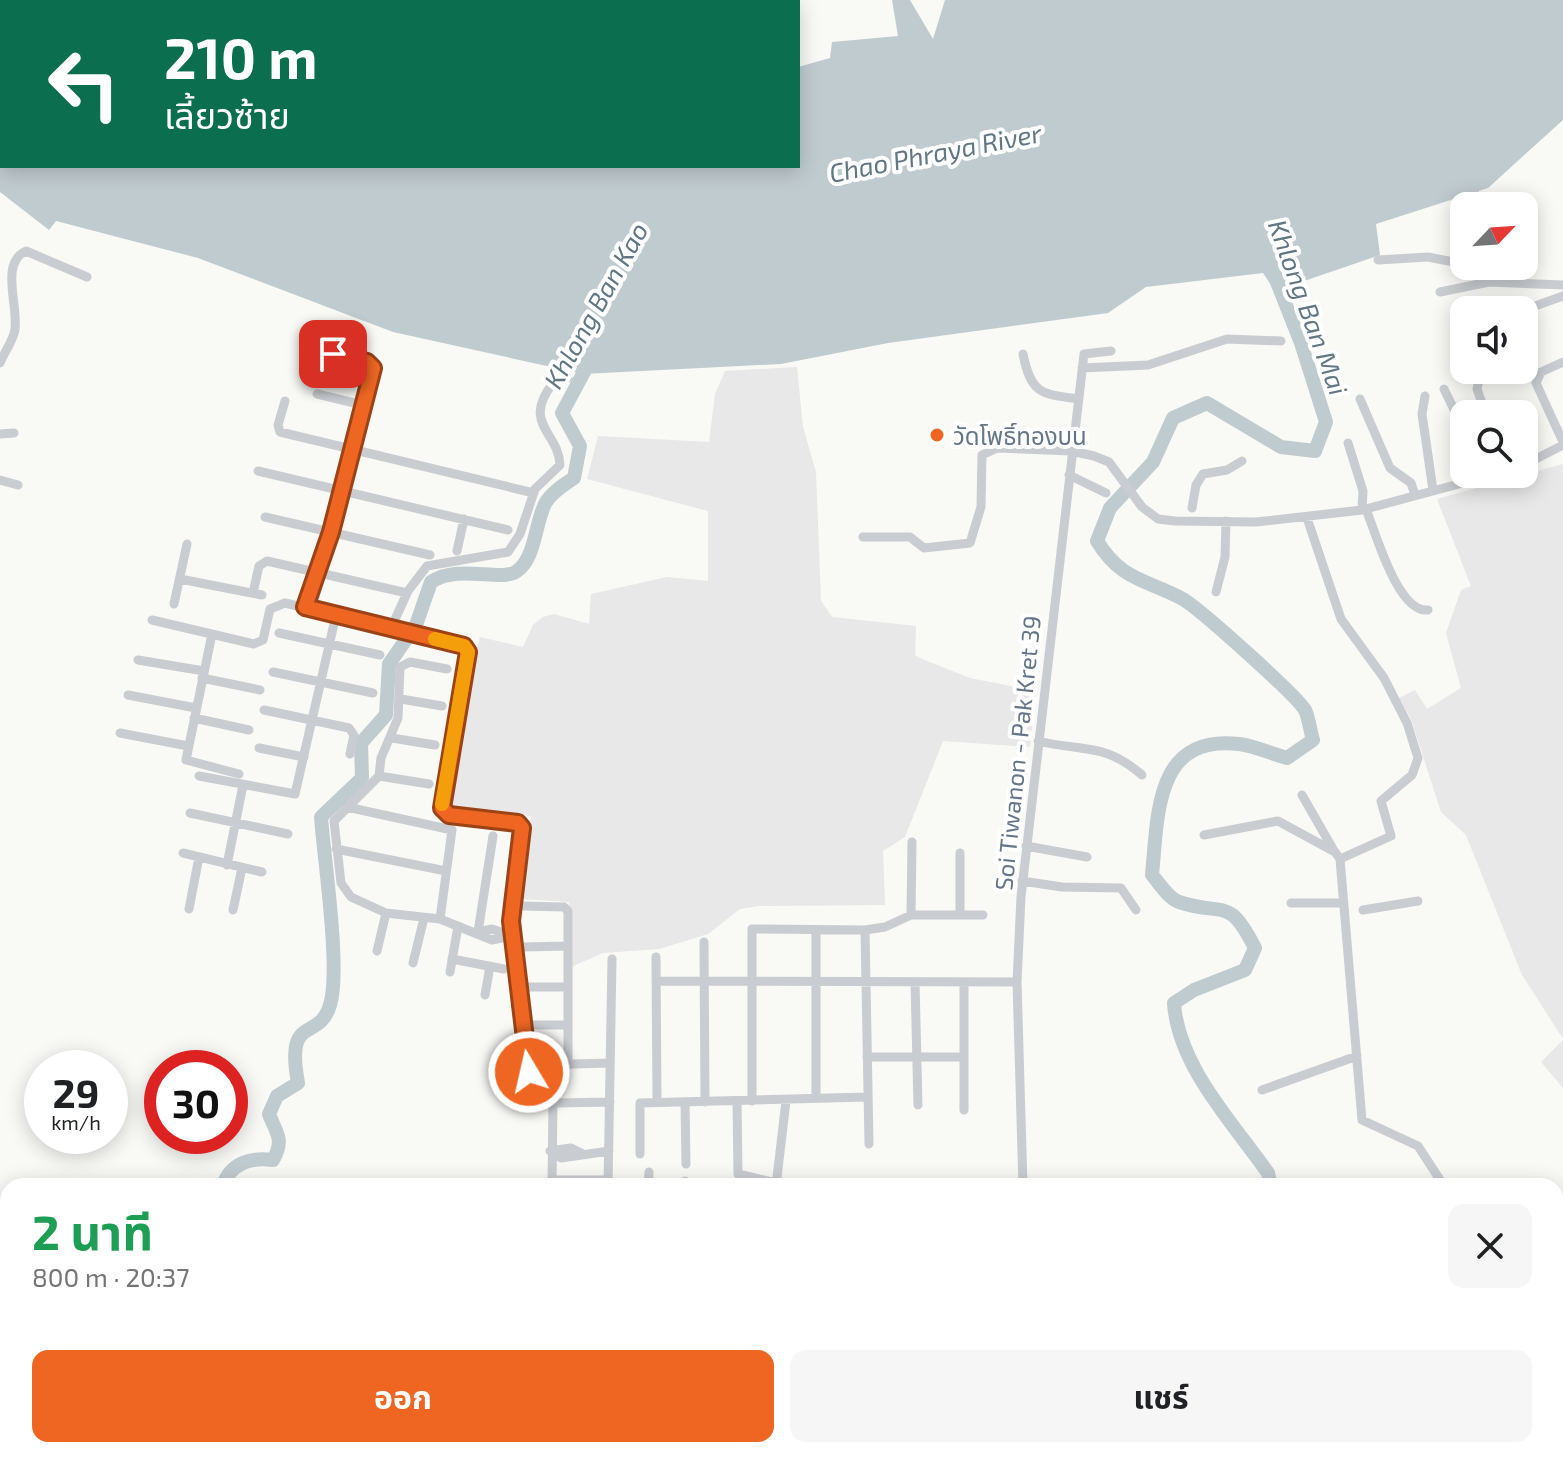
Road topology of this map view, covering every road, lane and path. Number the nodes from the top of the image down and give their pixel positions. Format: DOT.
graph roads {
  1 [pos="1378,260"];
  2 [pos="1450,262"];
  3 [pos="87,277"];
  4 [pos="1494,281"];
  5 [pos="1563,285"];
  6 [pos="1440,292"];
  7 [pos="1563,296"];
  8 [pos="1538,305"];
  9 [pos="1281,341"];
  10 [pos="1111,351"];
  11 [pos="333,354"];
  12 [pos="1023,354"];
  13 [pos="1563,362"];
  14 [pos="0,363"];
  15 [pos="1082,368"];
  16 [pos="568,378"];
  17 [pos="1444,389"];
  18 [pos="317,394"];
  19 [pos="1425,396"];
  20 [pos="1079,399"];
  21 [pos="1360,399"];
  22 [pos="285,401"];
  23 [pos="1450,401"];
  24 [pos="363,405"];
  25 [pos="14,433"];
  26 [pos="0,434"];
  27 [pos="1348,443"];
  28 [pos="1563,443"];
  29 [pos="352,448"];
  30 [pos="1071,451"];
  31 [pos="1538,457"];
  32 [pos="1242,461"];
  33 [pos="258,471"];
  34 [pos="1069,475"];
  35 [pos="0,480"];
  36 [pos="1450,484"];
  37 [pos="18,485"];
  38 [pos="342,490"];
  39 [pos="1433,490"];
  40 [pos="534,493"];
  41 [pos="1106,493"];
  42 [pos="1415,495"];
  43 [pos="1364,510"];
  44 [pos="1193,515"];
  45 [pos="265,517"];
  46 [pos="1307,518"];
  47 [pos="464,519"];
  48 [pos="1226,521"];
  49 [pos="508,530"];
  50 [pos="331,532"];
  51 [pos="863,537"];
  52 [pos="187,544"];
  53 [pos="457,551"];
  54 [pos="430,555"];
  55 [pos="319,572"];
  56 [pos="180,579"];
  57 [pos="1218,587"];
  58 [pos="407,593"];
  59 [pos="174,604"];
  60 [pos="309,608"];
  61 [pos="1428,610"];
  62 [pos="336,615"];
  63 [pos="152,620"];
  64 [pos="393,628"];
  65 [pos="279,633"];
  66 [pos="212,634"];
  67 [pos="327,644"];
  68 [pos="380,655"];
  69 [pos="138,660"];
  70 [pos="447,669"];
  71 [pos="273,672"];
  72 [pos="203,674"];
  73 [pos="320,680"];
  74 [pos="260,690"];
  75 [pos="373,693"];
  76 [pos="128,695"];
  77 [pos="401,699"];
  78 [pos="442,706"];
  79 [pos="264,710"];
  80 [pos="195,713"];
  81 [pos="312,719"];
  82 [pos="249,730"];
  83 [pos="120,733"];
  84 [pos="392,738"];
  85 [pos="1038,741"];
  86 [pos="435,745"];
  87 [pos="188,746"];
  88 [pos="259,748"];
  89 [pos="350,754"];
  90 [pos="304,757"];
  91 [pos="239,774"];
  92 [pos="1142,775"];
  93 [pos="199,776"];
  94 [pos="379,776"];
  95 [pos="429,784"];
  96 [pos="243,785"];
  97 [pos="1302,795"];
  98 [pos="347,807"];
  99 [pos="190,813"];
  100 [pos="235,823"];
  101 [pos="288,834"];
  102 [pos="1204,835"];
  103 [pos="493,836"];
  104 [pos="912,842"];
  105 [pos="1026,846"];
  106 [pos="336,849"];
  107 [pos="183,853"];
  108 [pos="960,853"];
  109 [pos="1338,855"];
  110 [pos="199,857"];
  111 [pos="1087,857"];
  112 [pos="227,865"];
  113 [pos="242,868"];
  114 [pos="446,871"];
  115 [pos="262,872"];
  116 [pos="1022,881"];
  117 [pos="1418,901"];
  118 [pos="1291,903"];
  119 [pos="523,906"];
  120 [pos="189,909"];
  121 [pos="1345,909"];
  122 [pos="233,910"];
  123 [pos="1136,910"];
  124 [pos="1363,910"];
  125 [pos="386,913"];
  126 [pos="911,915"];
  127 [pos="960,915"];
  128 [pos="983,915"];
  129 [pos="424,918"];
  130 [pos="440,919"];
  131 [pos="458,926"];
  132 [pos="816,930"];
  133 [pos="865,930"];
  134 [pos="478,932"];
  135 [pos="512,936"];
  136 [pos="704,942"];
  137 [pos="568,946"];
  138 [pos="523,947"];
  139 [pos="377,951"];
  140 [pos="656,957"];
  141 [pos="452,959"];
  142 [pos="612,959"];
  143 [pos="413,963"];
  144 [pos="490,966"];
  145 [pos="504,969"];
  146 [pos="450,972"];
  147 [pos="751,980"];
  148 [pos="816,980"];
  149 [pos="656,981"];
  150 [pos="704,981"];
  151 [pos="915,982"];
  152 [pos="964,982"];
  153 [pos="1017,982"];
  154 [pos="866,983"];
  155 [pos="528,987"];
  156 [pos="568,987"];
  157 [pos="485,995"];
  158 [pos="532,1025"];
  159 [pos="568,1025"];
  160 [pos="1357,1056"];
  161 [pos="867,1057"];
  162 [pos="917,1057"];
  163 [pos="964,1057"];
  164 [pos="610,1063"];
  165 [pos="568,1064"];
  166 [pos="536,1065"];
  167 [pos="1262,1090"];
  168 [pos="867,1097"];
  169 [pos="816,1098"];
  170 [pos="737,1101"];
  171 [pos="752,1101"];
  172 [pos="786,1101"];
  173 [pos="610,1102"];
  174 [pos="657,1102"];
  175 [pos="685,1102"];
  176 [pos="705,1102"];
  177 [pos="558,1103"];
  178 [pos="918,1105"];
  179 [pos="964,1110"];
  180 [pos="869,1144"];
  181 [pos="550,1151"];
  182 [pos="609,1151"];
  183 [pos="640,1154"];
  184 [pos="686,1164"];
  185 [pos="649,1172"];
  186 [pos="552,1178"];
  187 [pos="608,1178"];
  188 [pos="649,1178"];
  189 [pos="753,1178"];
  190 [pos="777,1178"];
  191 [pos="1023,1178"];
  192 [pos="1439,1178"];
  1 -- 2 [label="street"];
  3 -- 14 [label="street"];
  4 -- 5 [label="street"];
  4 -- 6 [label="street"];
  7 -- 8 [label="street"];
  9 -- 15 [label="street"];
  10 -- 15 [label="street"];
  11 -- 24 [label="street"];
  12 -- 20 [label="street"];
  13 -- 28 [label="street"];
  15 -- 20 [label="street, Soi Tiwanon - Pak Kret 39"];
  16 -- 40 [label="street"];
  17 -- 23 [label="street"];
  18 -- 24 [label="street"];
  19 -- 39 [label="street"];
  20 -- 30 [label="street, Soi Tiwanon - Pak Kret 39"];
  21 -- 42 [label="street"];
  22 -- 29 [label="street"];
  24 -- 29 [label="street"];
  25 -- 26 [label="street"];
  27 -- 43 [label="street"];
  28 -- 31 [label="street"];
  29 -- 38 [label="street"];
  29 -- 40 [label="street"];
  30 -- 34 [label="street, Soi Tiwanon - Pak Kret 39"];
  30 -- 44 [label="street"];
  30 -- 51 [label="street"];
  32 -- 44 [label="street"];
  33 -- 38 [label="street"];
  34 -- 41 [label="street"];
  34 -- 85 [label="street, Soi Tiwanon - Pak Kret 39"];
  35 -- 37 [label="street"];
  36 -- 39 [label="street"];
  38 -- 47 [label="street"];
  38 -- 50 [label="street"];
  39 -- 42 [label="street"];
  40 -- 58 [label="street"];
  42 -- 43 [label="street"];
  43 -- 46 [label="street"];
  43 -- 61 [label="street"];
  44 -- 48 [label="street"];
  45 -- 50 [label="street"];
  46 -- 48 [label="street"];
  46 -- 109 [label="street"];
  47 -- 49 [label="street"];
  47 -- 53 [label="street"];
  48 -- 57 [label="street"];
  50 -- 54 [label="street"];
  50 -- 55 [label="street"];
  52 -- 56 [label="street"];
  55 -- 56 [label="street"];
  55 -- 58 [label="street"];
  55 -- 60 [label="street"];
  56 -- 59 [label="street"];
  58 -- 64 [label="street"];
  60 -- 62 [label="street"];
  60 -- 66 [label="street"];
  62 -- 64 [label="street"];
  62 -- 67 [label="street"];
  63 -- 66 [label="street"];
  64 -- 135 [label="street"];
  65 -- 67 [label="street"];
  66 -- 72 [label="street"];
  67 -- 68 [label="street"];
  67 -- 73 [label="street"];
  69 -- 72 [label="street"];
  70 -- 77 [label="street"];
  71 -- 73 [label="street"];
  72 -- 74 [label="street"];
  72 -- 80 [label="street"];
  73 -- 75 [label="street"];
  73 -- 81 [label="street"];
  76 -- 80 [label="street"];
  77 -- 78 [label="street"];
  77 -- 84 [label="street"];
  79 -- 81 [label="street"];
  80 -- 82 [label="street"];
  80 -- 87 [label="street"];
  81 -- 89 [label="street"];
  81 -- 90 [label="street"];
  83 -- 87 [label="street"];
  84 -- 86 [label="street"];
  84 -- 94 [label="street"];
  85 -- 92 [label="street"];
  85 -- 105 [label="street, Soi Tiwanon - Pak Kret 39"];
  87 -- 91 [label="street"];
  88 -- 90 [label="street"];
  90 -- 96 [label="street"];
  93 -- 96 [label="street"];
  94 -- 95 [label="street"];
  94 -- 98 [label="street"];
  96 -- 100 [label="street"];
  97 -- 109 [label="street"];
  98 -- 106 [label="street"];
  98 -- 114 [label="street"];
  99 -- 100 [label="street"];
  100 -- 101 [label="street"];
  100 -- 112 [label="street"];
  102 -- 109 [label="street"];
  103 -- 134 [label="street"];
  104 -- 126 [label="street"];
  105 -- 111 [label="street"];
  105 -- 116 [label="street, Soi Tiwanon - Pak Kret 39"];
  106 -- 114 [label="street"];
  106 -- 125 [label="street"];
  107 -- 110 [label="street"];
  108 -- 127 [label="street"];
  109 -- 121 [label="street"];
  110 -- 112 [label="street"];
  110 -- 120 [label="street"];
  112 -- 113 [label="street"];
  113 -- 115 [label="street"];
  113 -- 122 [label="street"];
  114 -- 130 [label="street"];
  116 -- 123 [label="street"];
  116 -- 153 [label="street, Soi Tiwanon - Pak Kret 39"];
  117 -- 124 [label="street"];
  118 -- 121 [label="street"];
  119 -- 137 [label="street"];
  121 -- 160 [label="street"];
  125 -- 129 [label="street"];
  125 -- 139 [label="street"];
  126 -- 127 [label="street"];
  126 -- 133 [label="street"];
  127 -- 128 [label="street"];
  129 -- 130 [label="street"];
  129 -- 143 [label="street"];
  130 -- 131 [label="street"];
  131 -- 134 [label="street"];
  131 -- 141 [label="street"];
  132 -- 133 [label="street"];
  132 -- 147 [label="street"];
  132 -- 148 [label="street"];
  133 -- 154 [label="street"];
  134 -- 135 [label="street"];
  135 -- 181 [label="street"];
  136 -- 150 [label="street"];
  137 -- 138 [label="street"];
  137 -- 156 [label="street"];
  140 -- 149 [label="street"];
  141 -- 144 [label="street"];
  141 -- 146 [label="street"];
  142 -- 164 [label="street"];
  144 -- 145 [label="street"];
  144 -- 157 [label="street"];
  147 -- 148 [label="street"];
  147 -- 150 [label="street"];
  147 -- 171 [label="street"];
  148 -- 154 [label="street"];
  148 -- 169 [label="street"];
  149 -- 150 [label="street"];
  149 -- 174 [label="street"];
  150 -- 176 [label="street"];
  151 -- 152 [label="street"];
  151 -- 154 [label="street"];
  151 -- 162 [label="street"];
  152 -- 153 [label="street"];
  152 -- 163 [label="street"];
  153 -- 191 [label="street, Soi Tiwanon - Pak Kret 39"];
  154 -- 161 [label="street"];
  155 -- 156 [label="street"];
  156 -- 159 [label="street"];
  158 -- 159 [label="street"];
  159 -- 165 [label="street"];
  160 -- 167 [label="street"];
  160 -- 192 [label="street"];
  161 -- 162 [label="street"];
  161 -- 168 [label="street"];
  162 -- 163 [label="street"];
  162 -- 178 [label="street"];
  163 -- 179 [label="street"];
  164 -- 165 [label="street"];
  164 -- 173 [label="street"];
  165 -- 166 [label="street"];
  168 -- 169 [label="street"];
  168 -- 180 [label="street"];
  169 -- 172 [label="street"];
  170 -- 171 [label="street"];
  170 -- 176 [label="street"];
  170 -- 189 [label="street"];
  171 -- 172 [label="street"];
  172 -- 190 [label="street"];
  173 -- 177 [label="street"];
  173 -- 182 [label="street"];
  174 -- 175 [label="street"];
  174 -- 183 [label="street"];
  175 -- 176 [label="street"];
  175 -- 184 [label="street"];
  181 -- 182 [label="street"];
  181 -- 186 [label="street"];
  182 -- 187 [label="street"];
  185 -- 188 [label="street"];
}
